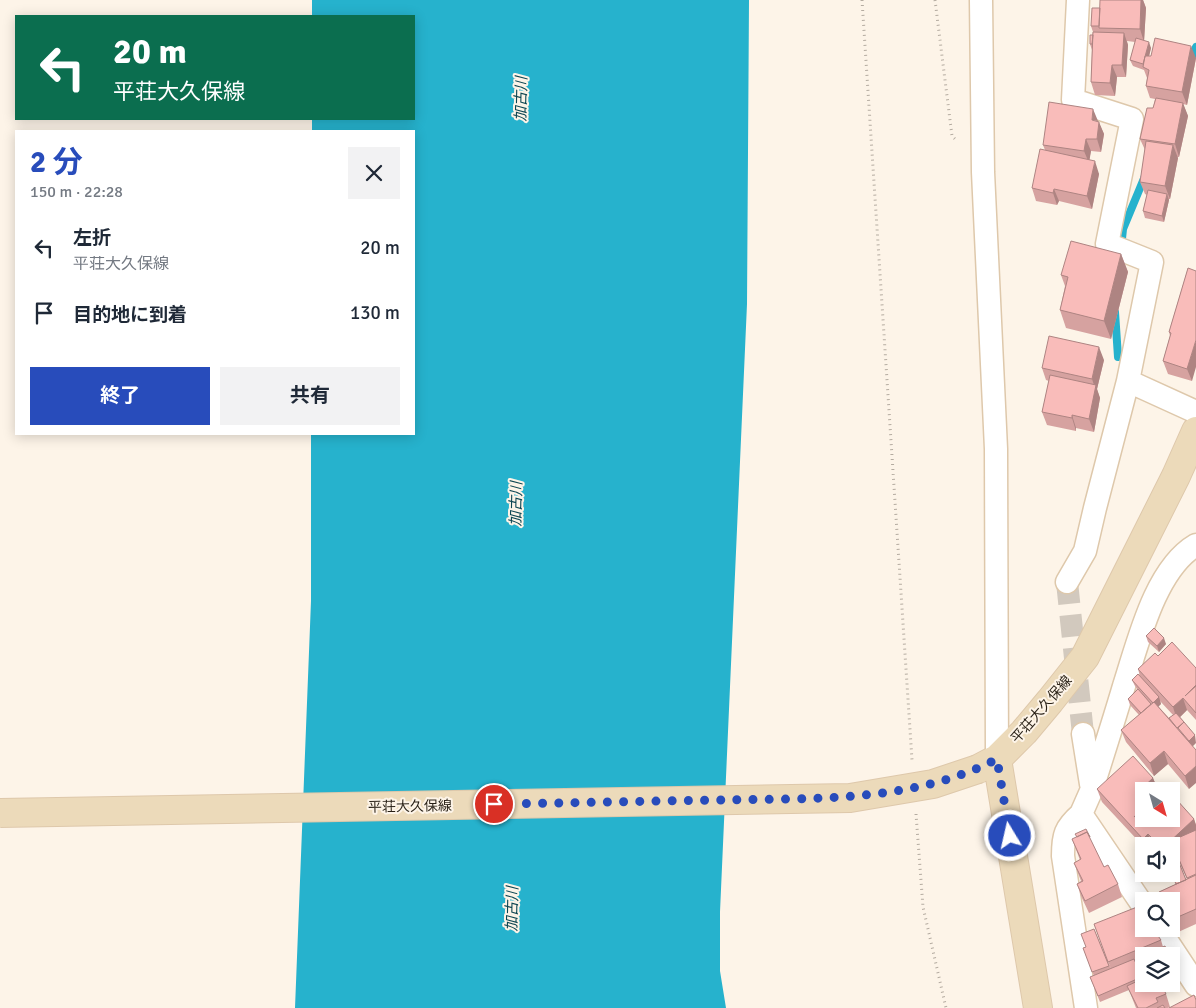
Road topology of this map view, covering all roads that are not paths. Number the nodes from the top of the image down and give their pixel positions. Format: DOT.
graph roads {
  1 [pos="981,0"];
  2 [pos="1078,0"];
  3 [pos="1128,381"];
  4 [pos="1196,412"];
  5 [pos="1196,431"];
  6 [pos="1196,545"];
  7 [pos="1067,582"];
  8 [pos="1083,734"];
  9 [pos="988,764"];
  10 [pos="1092,788"];
  11 [pos="0,813"];
  12 [pos="1081,814"];
  13 [pos="1135,894"];
  14 [pos="1164,937"];
  15 [pos="1195,982"];
  16 [pos="1038,1008"];
  17 [pos="1086,1008"];
  1 -- 9 [label="street"];
  2 -- 3 [label="street"];
  3 -- 4 [label="street"];
  3 -- 7 [label="street"];
  5 -- 9 [label="main road, 平荘大久保線"];
  6 -- 10 [label="street"];
  8 -- 10 [label="street"];
  9 -- 11 [label="main road, 平荘大久保線, bridge"];
  9 -- 16 [label="main road"];
  10 -- 12 [label="street"];
  12 -- 13 [label="street"];
  12 -- 17 [label="street"];
  14 -- 15 [label="street"];
}
